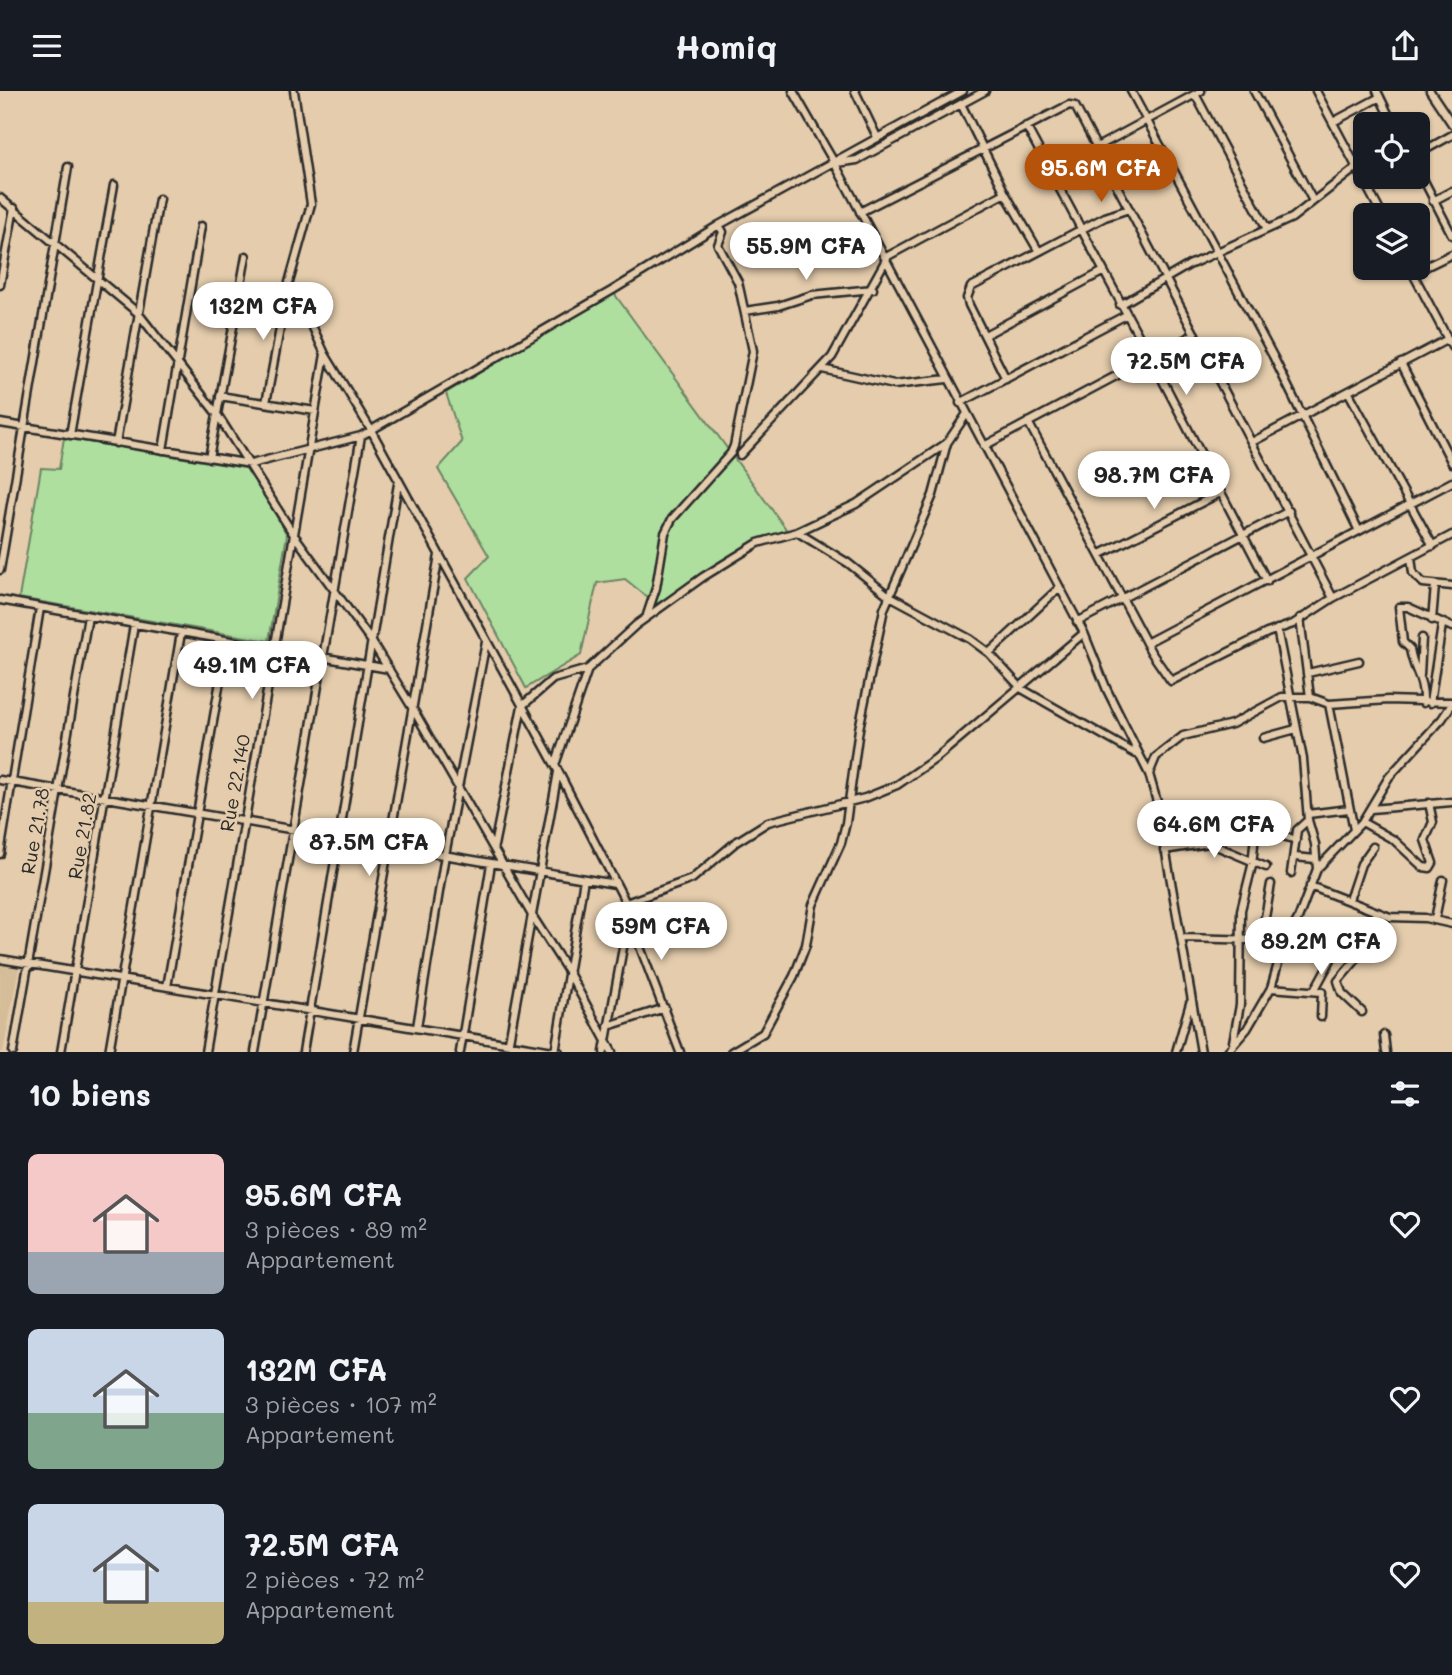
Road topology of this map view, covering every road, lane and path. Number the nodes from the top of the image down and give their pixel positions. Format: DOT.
graph roads {
  1 [pos="294,91"];
  2 [pos="793,91"];
  3 [pos="855,91"];
  4 [pos="963,91"];
  5 [pos="985,91"];
  6 [pos="1131,91"];
  7 [pos="1254,91"];
  8 [pos="1316,91"];
  9 [pos="1430,91"];
  10 [pos="1198,93"];
  11 [pos="1378,94"];
  12 [pos="961,104"];
  13 [pos="1388,112"];
  14 [pos="1147,120"];
  15 [pos="1333,122"];
  16 [pos="1452,124"];
  17 [pos="1026,126"];
  18 [pos="1452,135"];
  19 [pos="877,137"];
  20 [pos="1097,147"];
  21 [pos="1430,147"];
  22 [pos="984,148"];
  23 [pos="1353,160"];
  24 [pos="835,164"];
  25 [pos="68,167"];
  26 [pos="1353,170"];
  27 [pos="114,185"];
  28 [pos="1427,189"];
  29 [pos="1452,191"];
  30 [pos="1005,194"];
  31 [pos="0,198"];
  32 [pos="159,199"];
  33 [pos="1313,201"];
  34 [pos="1433,201"];
  35 [pos="14,208"];
  36 [pos="1129,209"];
  37 [pos="859,212"];
  38 [pos="719,225"];
  39 [pos="201,226"];
  40 [pos="1082,228"];
  41 [pos="1267,229"];
  42 [pos="1452,235"];
  43 [pos="54,241"];
  44 [pos="1038,250"];
  45 [pos="1216,253"];
  46 [pos="1452,254"];
  47 [pos="246,255"];
  48 [pos="884,261"];
  49 [pos="1430,263"];
  50 [pos="1102,272"];
  51 [pos="97,276"];
  52 [pos="1164,279"];
  53 [pos="1416,280"];
  54 [pos="0,285"];
  55 [pos="288,286"];
  56 [pos="873,289"];
  57 [pos="1120,305"];
  58 [pos="746,311"];
  59 [pos="138,313"];
  60 [pos="1126,315"];
  61 [pos="1195,334"];
  62 [pos="985,335"];
  63 [pos="1448,339"];
  64 [pos="1452,347"];
  65 [pos="325,354"];
  66 [pos="1152,358"];
  67 [pos="1401,363"];
  68 [pos="178,364"];
  69 [pos="822,369"];
  70 [pos="947,379"];
  71 [pos="1006,379"];
  72 [pos="1349,393"];
  73 [pos="220,396"];
  74 [pos="267,403"];
  75 [pos="960,403"];
  76 [pos="315,411"];
  77 [pos="217,414"];
  78 [pos="1302,414"];
  79 [pos="966,415"];
  80 [pos="1028,422"];
  81 [pos="0,423"];
  82 [pos="24,427"];
  83 [pos="372,430"];
  84 [pos="70,435"];
  85 [pos="361,436"];
  86 [pos="1252,442"];
  87 [pos="116,443"];
  88 [pos="947,443"];
  89 [pos="984,446"];
  90 [pos="163,450"];
  91 [pos="308,452"];
  92 [pos="740,455"];
  93 [pos="209,458"];
  94 [pos="1452,463"];
  95 [pos="251,464"];
  96 [pos="1452,482"];
  97 [pos="399,483"];
  98 [pos="1220,493"];
  99 [pos="1411,503"];
  100 [pos="1289,511"];
  101 [pos="1359,531"];
  102 [pos="797,532"];
  103 [pos="294,535"];
  104 [pos="1452,535"];
  105 [pos="1243,536"];
  106 [pos="1433,546"];
  107 [pos="1101,554"];
  108 [pos="439,555"];
  109 [pos="1314,557"];
  110 [pos="1411,557"];
  111 [pos="0,570"];
  112 [pos="1267,581"];
  113 [pos="1435,586"];
  114 [pos="1452,586"];
  115 [pos="333,588"];
  116 [pos="1058,589"];
  117 [pos="888,595"];
  118 [pos="1123,597"];
  119 [pos="1333,598"];
  120 [pos="0,600"];
  121 [pos="40,608"];
  122 [pos="88,616"];
  123 [pos="646,617"];
  124 [pos="1300,618"];
  125 [pos="1432,620"];
  126 [pos="1077,622"];
  127 [pos="134,625"];
  128 [pos="1449,625"];
  129 [pos="1277,629"];
  130 [pos="181,633"];
  131 [pos="1084,633"];
  132 [pos="1422,638"];
  133 [pos="227,641"];
  134 [pos="372,642"];
  135 [pos="486,642"];
  136 [pos="1146,643"];
  137 [pos="275,648"];
  138 [pos="989,653"];
  139 [pos="323,656"];
  140 [pos="1359,661"];
  141 [pos="368,665"];
  142 [pos="389,669"];
  143 [pos="588,669"];
  144 [pos="1308,673"];
  145 [pos="1420,677"];
  146 [pos="1022,689"];
  147 [pos="1290,695"];
  148 [pos="1310,697"];
  149 [pos="1427,703"];
  150 [pos="1452,703"];
  151 [pos="1329,704"];
  152 [pos="522,706"];
  153 [pos="413,709"];
  154 [pos="1442,719"];
  155 [pos="1452,722"];
  156 [pos="1296,729"];
  157 [pos="1264,738"];
  158 [pos="1138,755"];
  159 [pos="555,765"];
  160 [pos="558,772"];
  161 [pos="1149,774"];
  162 [pos="0,780"];
  163 [pos="12,782"];
  164 [pos="457,787"];
  165 [pos="58,790"];
  166 [pos="104,798"];
  167 [pos="1452,802"];
  168 [pos="848,803"];
  169 [pos="1429,803"];
  170 [pos="150,806"];
  171 [pos="1349,809"];
  172 [pos="1371,809"];
  173 [pos="196,814"];
  174 [pos="1308,817"];
  175 [pos="1237,819"];
  176 [pos="243,822"];
  177 [pos="1362,822"];
  178 [pos="292,830"];
  179 [pos="1354,830"];
  180 [pos="1255,834"];
  181 [pos="338,838"];
  182 [pos="1296,840"];
  183 [pos="388,846"];
  184 [pos="494,846"];
  185 [pos="1373,847"];
  186 [pos="1164,850"];
  187 [pos="0,854"];
  188 [pos="445,855"];
  189 [pos="1294,857"];
  190 [pos="1317,859"];
  191 [pos="1253,861"];
  192 [pos="491,864"];
  193 [pos="506,866"];
  194 [pos="1266,867"];
  195 [pos="1317,869"];
  196 [pos="539,871"];
  197 [pos="1291,873"];
  198 [pos="584,879"];
  199 [pos="1443,880"];
  200 [pos="615,884"];
  201 [pos="1271,884"];
  202 [pos="1310,886"];
  203 [pos="1349,900"];
  204 [pos="626,903"];
  205 [pos="1377,914"];
  206 [pos="533,917"];
  207 [pos="629,918"];
  208 [pos="1435,919"];
  209 [pos="1452,924"];
  210 [pos="1182,938"];
  211 [pos="1239,940"];
  212 [pos="1341,941"];
  213 [pos="0,959"];
  214 [pos="29,964"];
  215 [pos="75,971"];
  216 [pos="569,973"];
  217 [pos="122,980"];
  218 [pos="167,987"];
  219 [pos="1271,988"];
  220 [pos="1315,989"];
  221 [pos="214,996"];
  222 [pos="1191,999"];
  223 [pos="263,1004"];
  224 [pos="665,1007"];
  225 [pos="310,1011"];
  226 [pos="1362,1012"];
  227 [pos="1321,1017"];
  228 [pos="359,1018"];
  229 [pos="608,1026"];
  230 [pos="416,1027"];
  231 [pos="463,1035"];
  232 [pos="1384,1035"];
  233 [pos="606,1040"];
  234 [pos="509,1044"];
  235 [pos="1233,1044"];
  236 [pos="13,1052"];
  237 [pos="61,1052"];
  238 [pos="110,1052"];
  239 [pos="205,1052"];
  240 [pos="255,1052"];
  241 [pos="303,1052"];
  242 [pos="353,1052"];
  243 [pos="460,1052"];
  244 [pos="508,1052"];
  245 [pos="556,1052"];
  246 [pos="604,1052"];
  247 [pos="612,1052"];
  248 [pos="680,1052"];
  249 [pos="731,1052"];
  250 [pos="1176,1052"];
  251 [pos="1201,1052"];
  252 [pos="1227,1052"];
  253 [pos="1386,1052"];
  1 -- 55 [label="street"];
  2 -- 24 [label="street"];
  3 -- 19 [label="street"];
  4 -- 19 [label="street"];
  5 -- 12 [label="street"];
  6 -- 14 [label="street"];
  7 -- 33 [label="street"];
  8 -- 15 [label="street"];
  9 -- 16 [label="street"];
  10 -- 14 [label="street"];
  10 -- 41 [label="street"];
  11 -- 13 [label="street"];
  11 -- 15 [label="street"];
  12 -- 22 [label="street"];
  12 -- 24 [label="street"];
  14 -- 20 [label="street"];
  14 -- 45 [label="street"];
  15 -- 23 [label="street"];
  17 -- 20 [label="street"];
  17 -- 22 [label="street"];
  17 -- 40 [label="street"];
  18 -- 21 [label="street"];
  19 -- 24 [label="street"];
  20 -- 36 [label="street"];
  22 -- 30 [label="street"];
  22 -- 37 [label="street"];
  24 -- 37 [label="street"];
  24 -- 38 [label="street"];
  25 -- 43 [label="street"];
  26 -- 33 [label="street"];
  27 -- 51 [label="street"];
  28 -- 34 [label="street"];
  29 -- 34 [label="street"];
  30 -- 44 [label="street"];
  30 -- 48 [label="street"];
  31 -- 35 [label="street"];
  32 -- 59 [label="street"];
  33 -- 41 [label="street"];
  34 -- 42 [label="street"];
  35 -- 43 [label="street"];
  35 -- 54 [label="street"];
  36 -- 40 [label="street"];
  36 -- 52 [label="street"];
  37 -- 48 [label="street"];
  38 -- 58 [label="street"];
  38 -- 83 [label="street"];
  39 -- 68 [label="street"];
  40 -- 44 [label="street"];
  40 -- 50 [label="street"];
  41 -- 45 [label="street"];
  43 -- 51 [label="street"];
  43 -- 82 [label="street"];
  44 -- 62 [label="street"];
  45 -- 52 [label="street"];
  45 -- 78 [label="street"];
  46 -- 49 [label="street"];
  47 -- 73 [label="street"];
  48 -- 56 [label="street"];
  48 -- 70 [label="street"];
  50 -- 57 [label="street"];
  50 -- 62 [label="street"];
  51 -- 59 [label="street"];
  51 -- 84 [label="street"];
  52 -- 57 [label="street"];
  52 -- 61 [label="street"];
  53 -- 63 [label="street"];
  55 -- 65 [label="street"];
  55 -- 74 [label="street"];
  56 -- 58 [label="street"];
  56 -- 69 [label="street"];
  57 -- 60 [label="street"];
  58 -- 123 [label="street"];
  59 -- 68 [label="street"];
  59 -- 87 [label="street"];
  60 -- 66 [label="street"];
  60 -- 71 [label="street"];
  61 -- 66 [label="street"];
  61 -- 86 [label="street"];
  62 -- 71 [label="street"];
  63 -- 64 [label="street"];
  63 -- 67 [label="street"];
  65 -- 76 [label="street, Rue 22.140"];
  65 -- 83 [label="street"];
  66 -- 80 [label="street"];
  66 -- 98 [label="street"];
  67 -- 72 [label="street"];
  67 -- 94 [label="street"];
  68 -- 77 [label="street"];
  68 -- 90 [label="street"];
  69 -- 70 [label="street"];
  69 -- 92 [label="street"];
  70 -- 75 [label="street"];
  71 -- 75 [label="street"];
  72 -- 78 [label="street"];
  72 -- 99 [label="street"];
  73 -- 74 [label="street"];
  73 -- 77 [label="street"];
  74 -- 76 [label="street"];
  75 -- 79 [label="street"];
  76 -- 91 [label="street, Rue 22.140"];
  77 -- 93 [label="street"];
  77 -- 95 [label="street"];
  78 -- 86 [label="street"];
  78 -- 101 [label="street"];
  79 -- 88 [label="street"];
  79 -- 89 [label="street"];
  80 -- 89 [label="street"];
  80 -- 107 [label="street"];
  81 -- 82 [label="street"];
  82 -- 84 [label="street"];
  82 -- 111 [label="street"];
  83 -- 85 [label="street"];
  83 -- 97 [label="street"];
  84 -- 87 [label="street"];
  85 -- 91 [label="street"];
  85 -- 115 [label="street"];
  86 -- 100 [label="street"];
  87 -- 90 [label="street"];
  88 -- 102 [label="street"];
  88 -- 117 [label="street"];
  89 -- 116 [label="street"];
  90 -- 93 [label="street"];
  91 -- 95 [label="street"];
  91 -- 103 [label="street, Rue 22.140"];
  93 -- 95 [label="street"];
  95 -- 103 [label="street"];
  96 -- 99 [label="street"];
  97 -- 108 [label="street"];
  97 -- 134 [label="street"];
  98 -- 105 [label="street"];
  98 -- 107 [label="street"];
  99 -- 101 [label="street"];
  99 -- 106 [label="street"];
  100 -- 105 [label="street"];
  100 -- 109 [label="street"];
  101 -- 109 [label="street"];
  102 -- 117 [label="street"];
  102 -- 123 [label="street"];
  103 -- 115 [label="street"];
  103 -- 137 [label="street, Rue 22.140"];
  104 -- 106 [label="street"];
  105 -- 112 [label="street"];
  105 -- 118 [label="street"];
  106 -- 110 [label="street"];
  107 -- 118 [label="street"];
  108 -- 135 [label="street"];
  108 -- 153 [label="street"];
  109 -- 112 [label="street"];
  109 -- 119 [label="street"];
  110 -- 113 [label="street"];
  110 -- 119 [label="street"];
  112 -- 136 [label="street"];
  113 -- 114 [label="street"];
  113 -- 125 [label="street"];
  115 -- 134 [label="street"];
  115 -- 139 [label="street"];
  116 -- 126 [label="street"];
  116 -- 138 [label="street"];
  117 -- 138 [label="street"];
  117 -- 168 [label="street"];
  118 -- 126 [label="street"];
  118 -- 136 [label="street"];
  119 -- 124 [label="street"];
  120 -- 121 [label="street"];
  121 -- 122 [label="street"];
  121 -- 163 [label="street"];
  122 -- 127 [label="street"];
  122 -- 165 [label="street, Rue 21.78"];
  123 -- 143 [label="street"];
  124 -- 129 [label="street"];
  124 -- 144 [label="street"];
  125 -- 128 [label="street"];
  125 -- 145 [label="street"];
  126 -- 131 [label="street"];
  127 -- 130 [label="street"];
  127 -- 166 [label="street, Rue 21.82"];
  128 -- 149 [label="street"];
  129 -- 136 [label="street"];
  129 -- 147 [label="street"];
  130 -- 133 [label="street"];
  130 -- 170 [label="street"];
  131 -- 146 [label="street"];
  131 -- 158 [label="street"];
  132 -- 145 [label="street"];
  133 -- 137 [label="street"];
  133 -- 173 [label="street"];
  134 -- 141 [label="street"];
  134 -- 142 [label="street"];
  135 -- 152 [label="street"];
  135 -- 164 [label="street"];
  137 -- 139 [label="street"];
  137 -- 176 [label="street, Rue 22.140"];
  138 -- 146 [label="street"];
  139 -- 141 [label="street"];
  139 -- 178 [label="street"];
  140 -- 144 [label="street"];
  141 -- 142 [label="street"];
  141 -- 181 [label="street"];
  142 -- 153 [label="street"];
  143 -- 152 [label="street"];
  143 -- 159 [label="street"];
  144 -- 148 [label="street"];
  145 -- 149 [label="street"];
  146 -- 158 [label="street"];
  146 -- 168 [label="street"];
  147 -- 148 [label="street"];
  147 -- 156 [label="street"];
  147 -- 161 [label="street"];
  148 -- 151 [label="street"];
  149 -- 150 [label="street"];
  149 -- 151 [label="street"];
  150 -- 154 [label="street"];
  151 -- 171 [label="street"];
  152 -- 159 [label="street"];
  152 -- 184 [label="street"];
  153 -- 164 [label="street"];
  153 -- 183 [label="street"];
  154 -- 155 [label="street"];
  154 -- 172 [label="street"];
  156 -- 157 [label="street"];
  156 -- 174 [label="street"];
  158 -- 161 [label="street"];
  159 -- 160 [label="street"];
  160 -- 196 [label="street"];
  160 -- 200 [label="street"];
  161 -- 186 [label="street"];
  162 -- 163 [label="street"];
  163 -- 165 [label="street"];
  163 -- 187 [label="street"];
  164 -- 184 [label="street"];
  164 -- 188 [label="street"];
  165 -- 166 [label="street"];
  165 -- 214 [label="street, Rue 21.78"];
  166 -- 170 [label="street"];
  166 -- 215 [label="street, Rue 21.82"];
  167 -- 169 [label="street"];
  168 -- 204 [label="street"];
  168 -- 249 [label="street"];
  169 -- 172 [label="street"];
  169 -- 177 [label="street"];
  170 -- 173 [label="street"];
  170 -- 217 [label="street"];
  171 -- 174 [label="street"];
  171 -- 179 [label="street"];
  172 -- 177 [label="street"];
  173 -- 176 [label="street"];
  173 -- 218 [label="street"];
  174 -- 182 [label="street"];
  174 -- 190 [label="street"];
  175 -- 180 [label="street"];
  176 -- 178 [label="street"];
  176 -- 221 [label="street, Rue 22.140"];
  177 -- 179 [label="street"];
  178 -- 181 [label="street"];
  178 -- 223 [label="street"];
  179 -- 195 [label="street"];
  180 -- 182 [label="street"];
  180 -- 191 [label="street"];
  181 -- 183 [label="street"];
  181 -- 225 [label="street"];
  182 -- 189 [label="street"];
  183 -- 188 [label="street"];
  183 -- 228 [label="street"];
  184 -- 193 [label="street"];
  185 -- 203 [label="street"];
  186 -- 191 [label="street"];
  186 -- 210 [label="street"];
  188 -- 192 [label="street"];
  188 -- 230 [label="street"];
  189 -- 190 [label="street"];
  189 -- 197 [label="street"];
  190 -- 195 [label="street"];
  191 -- 194 [label="street"];
  191 -- 211 [label="street"];
  192 -- 193 [label="street"];
  192 -- 231 [label="street"];
  193 -- 196 [label="street"];
  193 -- 206 [label="street"];
  195 -- 202 [label="street"];
  196 -- 198 [label="street"];
  196 -- 206 [label="street"];
  198 -- 200 [label="street"];
  198 -- 216 [label="street"];
  199 -- 208 [label="street"];
  200 -- 204 [label="street"];
  201 -- 211 [label="street"];
  202 -- 203 [label="street"];
  202 -- 219 [label="street"];
  203 -- 205 [label="street"];
  204 -- 207 [label="street"];
  205 -- 208 [label="street"];
  205 -- 226 [label="street"];
  206 -- 216 [label="street"];
  206 -- 234 [label="street"];
  207 -- 224 [label="street"];
  207 -- 229 [label="street"];
  208 -- 209 [label="street"];
  210 -- 211 [label="street"];
  210 -- 222 [label="street"];
  211 -- 235 [label="street"];
  212 -- 220 [label="street"];
  213 -- 214 [label="street"];
  214 -- 215 [label="street"];
  214 -- 236 [label="street, Rue 21.78"];
  215 -- 217 [label="street"];
  215 -- 237 [label="street, Rue 21.82"];
  216 -- 233 [label="street"];
  216 -- 245 [label="street"];
  217 -- 218 [label="street"];
  217 -- 238 [label="street"];
  218 -- 221 [label="street"];
  219 -- 220 [label="street"];
  219 -- 235 [label="street"];
  220 -- 227 [label="street"];
  221 -- 223 [label="street"];
  221 -- 239 [label="street, Rue 22.140"];
  222 -- 250 [label="street"];
  222 -- 251 [label="street"];
  223 -- 225 [label="street"];
  223 -- 240 [label="street"];
  224 -- 229 [label="street"];
  224 -- 248 [label="street"];
  225 -- 228 [label="street"];
  225 -- 241 [label="street"];
  228 -- 230 [label="street"];
  228 -- 242 [label="street"];
  229 -- 233 [label="street"];
  230 -- 231 [label="street"];
  231 -- 234 [label="street"];
  231 -- 243 [label="street"];
  232 -- 253 [label="street"];
  233 -- 246 [label="street"];
  233 -- 247 [label="street"];
  234 -- 244 [label="street"];
  234 -- 245 [label="street"];
  235 -- 252 [label="street"];
}
